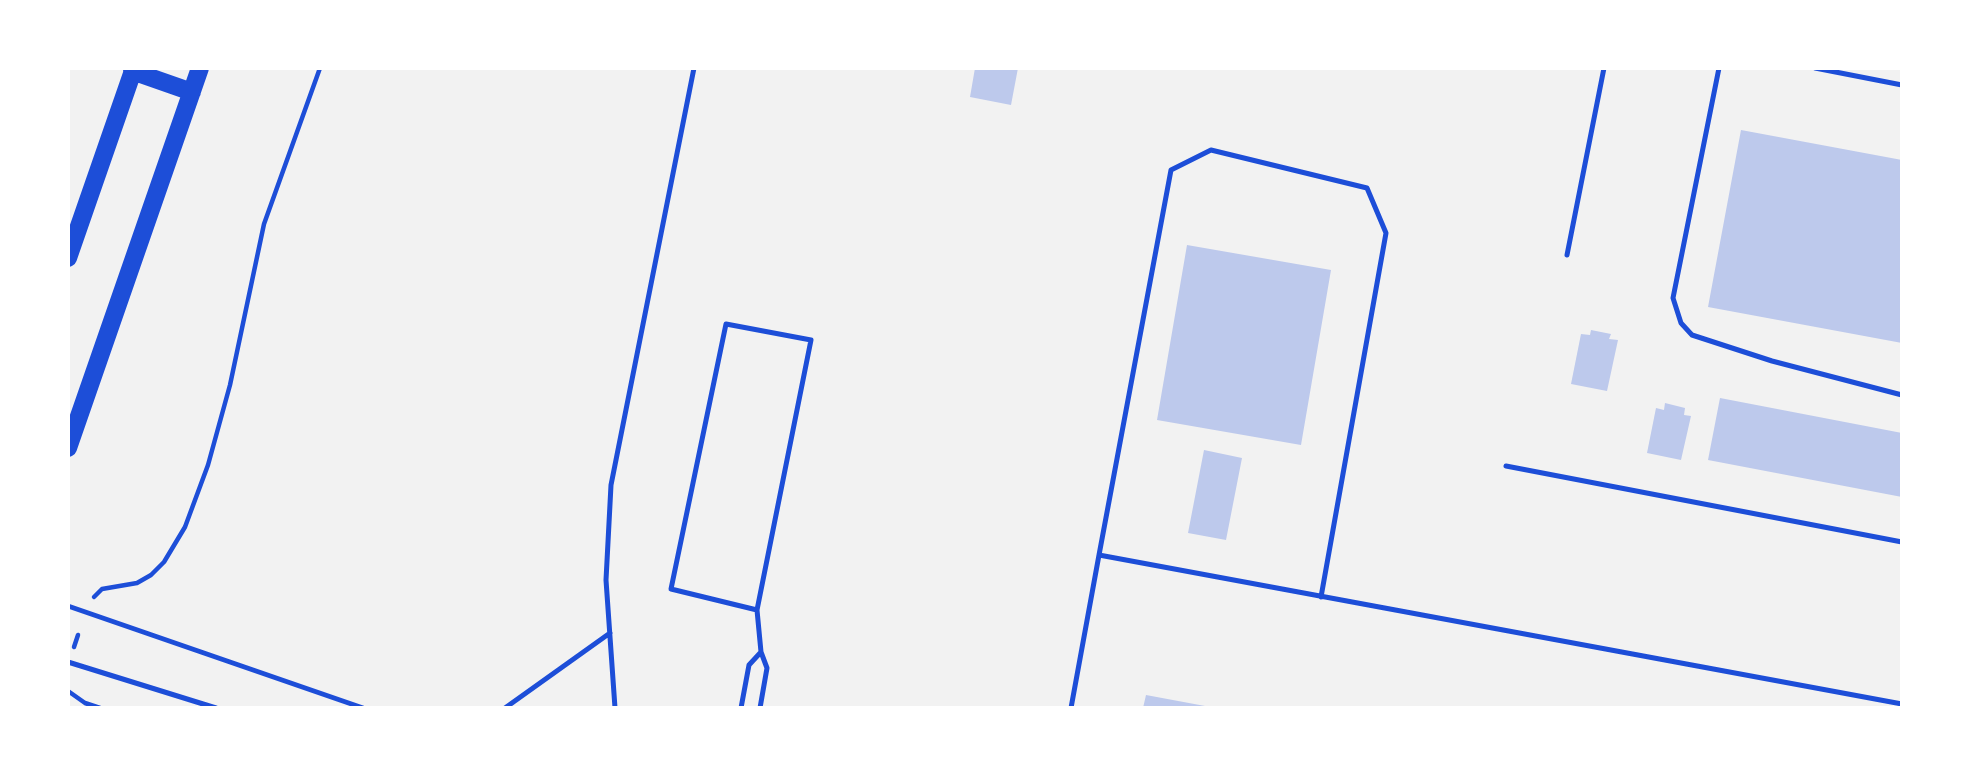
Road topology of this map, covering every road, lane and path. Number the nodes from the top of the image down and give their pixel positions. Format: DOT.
graph roads {
  1 [pos="200,68"];
  2 [pos="320,68"];
  3 [pos="694,68"];
  4 [pos="1604,68"];
  5 [pos="1719,68"];
  6 [pos="1815,68"];
  7 [pos="133,70"];
  8 [pos="1902,85"];
  9 [pos="192,92"];
  10 [pos="1567,255"];
  11 [pos="68,258"];
  12 [pos="1902,395"];
  13 [pos="76,399"];
  14 [pos="68,448"];
  15 [pos="1506,466"];
  16 [pos="1902,542"];
  17 [pos="1099,555"];
  18 [pos="1321,597"];
  19 [pos="92,599"];
  20 [pos="68,606"];
  21 [pos="757,610"];
  22 [pos="610,633"];
  23 [pos="78,635"];
  24 [pos="73,650"];
  25 [pos="761,652"];
  26 [pos="68,662"];
  27 [pos="68,691"];
  28 [pos="1902,704"];
  29 [pos="100,708"];
  30 [pos="216,708"];
  31 [pos="363,708"];
  32 [pos="505,708"];
  33 [pos="615,708"];
  34 [pos="741,708"];
  35 [pos="760,708"];
  36 [pos="1071,708"];
  1 -- 9 [label="main road"];
  2 -- 19 [label="path"];
  3 -- 22 [label="lane"];
  4 -- 10 [label="lane"];
  5 -- 12 [label="lane"];
  6 -- 8 [label="lane"];
  7 -- 9 [label="main road"];
  7 -- 11 [label="main road"];
  9 -- 13 [label="main road"];
  13 -- 14 [label="main road"];
  15 -- 16 [label="lane"];
  17 -- 18 [label="lane"];
  17 -- 18 [label="lane"];
  17 -- 36 [label="lane"];
  18 -- 28 [label="lane"];
  20 -- 31 [label="lane"];
  21 -- 21 [label="lane"];
  21 -- 25 [label="lane"];
  22 -- 32 [label="lane"];
  22 -- 33 [label="lane"];
  23 -- 24 [label="path"];
  25 -- 34 [label="lane"];
  25 -- 35 [label="lane"];
  26 -- 30 [label="lane"];
  27 -- 29 [label="path"];
}
